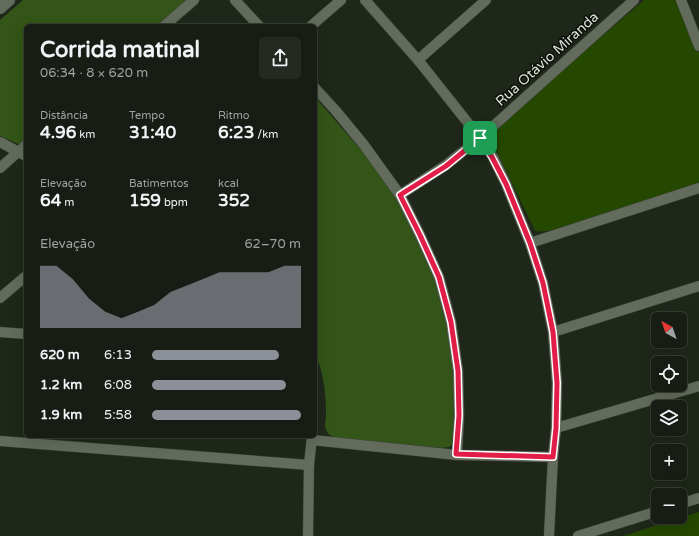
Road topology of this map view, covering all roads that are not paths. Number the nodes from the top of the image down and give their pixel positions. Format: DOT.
graph roads {
  1 [pos="9,0"];
  2 [pos="194,0"];
  3 [pos="235,0"];
  4 [pos="341,0"];
  5 [pos="365,0"];
  6 [pos="486,0"];
  7 [pos="634,0"];
  8 [pos="681,0"];
  9 [pos="0,8"];
  10 [pos="166,24"];
  11 [pos="257,24"];
  12 [pos="313,24"];
  13 [pos="699,46"];
  14 [pos="418,60"];
  15 [pos="317,90"];
  16 [pos="480,138"];
  17 [pos="0,142"];
  18 [pos="24,151"];
  19 [pos="0,168"];
  20 [pos="699,188"];
  21 [pos="400,195"];
  22 [pos="530,243"];
  23 [pos="24,278"];
  24 [pos="699,286"];
  25 [pos="0,298"];
  26 [pos="0,332"];
  27 [pos="553,332"];
  28 [pos="24,334"];
  29 [pos="699,386"];
  30 [pos="556,428"];
  31 [pos="312,438"];
  32 [pos="0,441"];
  33 [pos="456,454"];
  34 [pos="553,457"];
  35 [pos="309,466"];
  36 [pos="699,498"];
  37 [pos="687,502"];
  38 [pos="651,513"];
  39 [pos="308,536"];
  40 [pos="549,536"];
  41 [pos="578,536"];
  1 -- 9 [label="street"];
  2 -- 10 [label="street"];
  3 -- 11 [label="street"];
  4 -- 12 [label="street"];
  5 -- 14 [label="street"];
  6 -- 14 [label="street"];
  7 -- 16 [label="street, Rua Otávio Miranda"];
  8 -- 13 [label="street"];
  14 -- 16 [label="street"];
  15 -- 21 [label="street"];
  16 -- 21 [label="street, Rua Otávio Miranda"];
  16 -- 22 [label="street"];
  17 -- 18 [label="street"];
  18 -- 19 [label="street"];
  20 -- 22 [label="street"];
  21 -- 33 [label="street"];
  22 -- 27 [label="street"];
  23 -- 25 [label="street"];
  24 -- 27 [label="street"];
  26 -- 28 [label="street"];
  27 -- 30 [label="street"];
  29 -- 30 [label="street"];
  30 -- 34 [label="street"];
  31 -- 33 [label="street"];
  31 -- 35 [label="street"];
  32 -- 35 [label="street"];
  33 -- 34 [label="street"];
  34 -- 40 [label="street"];
  35 -- 39 [label="street"];
  36 -- 37 [label="street"];
  38 -- 41 [label="street"];
}
